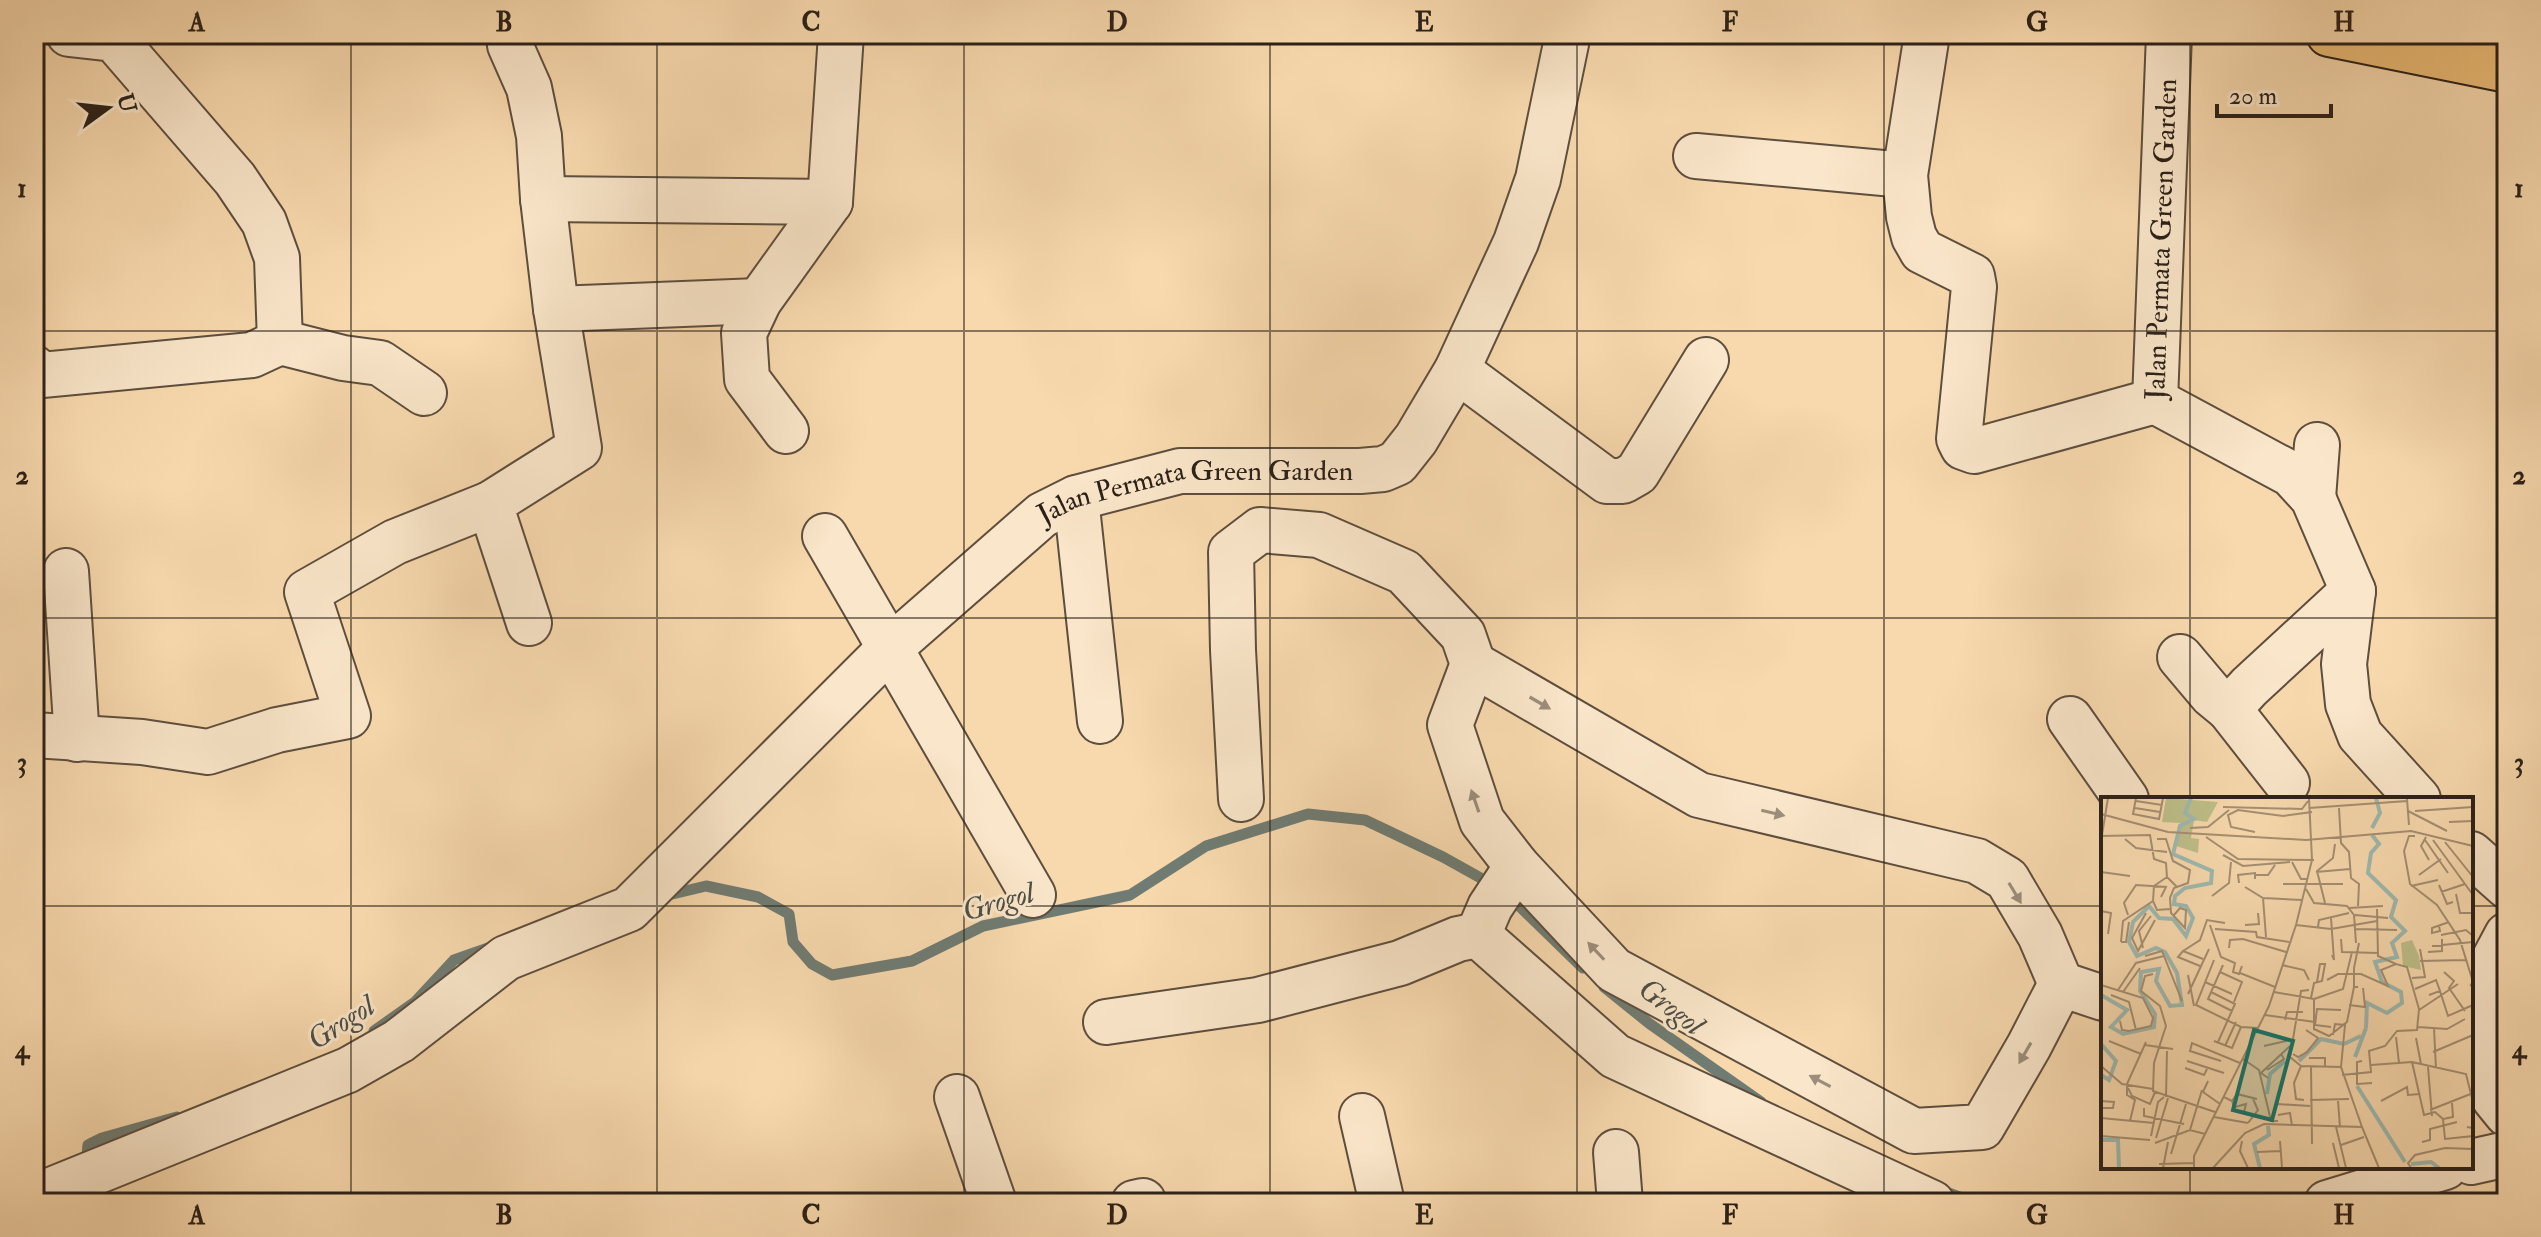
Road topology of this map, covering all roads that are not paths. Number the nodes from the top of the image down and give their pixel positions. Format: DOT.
graph roads {
  1 [pos="69,34"];
  2 [pos="509,34"];
  3 [pos="841,34"];
  4 [pos="1568,34"];
  5 [pos="1927,34"];
  6 [pos="2169,34"];
  7 [pos="2329,34"];
  8 [pos="117,36"];
  9 [pos="2507,70"];
  10 [pos="1696,156"];
  11 [pos="1905,175"];
  12 [pos="543,199"];
  13 [pos="830,202"];
  14 [pos="759,301"];
  15 [pos="556,309"];
  16 [pos="280,342"];
  17 [pos="1706,360"];
  18 [pos="34,368"];
  19 [pos="1457,370"];
  20 [pos="424,393"];
  21 [pos="2155,401"];
  22 [pos="786,431"];
  23 [pos="2317,445"];
  24 [pos="1076,498"];
  25 [pos="2313,498"];
  26 [pos="490,504"];
  27 [pos="825,536"];
  28 [pos="66,571"];
  29 [pos="2353,591"];
  30 [pos="529,623"];
  31 [pos="890,648"];
  32 [pos="2180,657"];
  33 [pos="1473,664"];
  34 [pos="2229,709"];
  35 [pos="2070,719"];
  36 [pos="1100,721"];
  37 [pos="34,735"];
  38 [pos="77,739"];
  39 [pos="2287,783"];
  40 [pos="2125,797"];
  41 [pos="2416,797"];
  42 [pos="1241,799"];
  43 [pos="1033,895"];
  44 [pos="1498,897"];
  45 [pos="2507,935"];
  46 [pos="2061,984"];
  47 [pos="2101,997"];
  48 [pos="1106,1022"];
  49 [pos="957,1097"];
  50 [pos="2507,1114"];
  51 [pos="1362,1116"];
  52 [pos="1616,1152"];
  53 [pos="2434,1169"];
  54 [pos="2361,1178"];
  55 [pos="34,1197"];
  56 [pos="994,1203"];
  57 [pos="1382,1203"];
  58 [pos="1620,1203"];
  59 [pos="1932,1203"];
  60 [pos="2327,1203"];
  1 -- 8 [label="street"];
  2 -- 12 [label="street"];
  3 -- 13 [label="street"];
  4 -- 19 [label="street, Jalan Permata Green Garden"];
  5 -- 11 [label="street"];
  6 -- 21 [label="street, Jalan Permata Green Garden"];
  7 -- 9 [label="main road"];
  8 -- 16 [label="street"];
  10 -- 11 [label="street"];
  11 -- 21 [label="street"];
  12 -- 13 [label="street"];
  12 -- 15 [label="street"];
  13 -- 14 [label="street"];
  14 -- 15 [label="street"];
  14 -- 22 [label="street"];
  15 -- 26 [label="street"];
  16 -- 18 [label="street"];
  16 -- 20 [label="street"];
  17 -- 19 [label="street"];
  19 -- 24 [label="street, Jalan Permata Green Garden"];
  21 -- 25 [label="street, Jalan Permata Green Garden"];
  23 -- 25 [label="street"];
  24 -- 31 [label="street, Jalan Permata Green Garden"];
  24 -- 36 [label="street"];
  25 -- 29 [label="street, Jalan Permata Green Garden"];
  26 -- 30 [label="street"];
  26 -- 38 [label="street"];
  27 -- 31 [label="street"];
  28 -- 38 [label="street"];
  29 -- 34 [label="street"];
  29 -- 41 [label="street"];
  31 -- 43 [label="street"];
  31 -- 55 [label="street, Jalan Permata Green Garden"];
  32 -- 34 [label="street"];
  33 -- 42 [label="street"];
  44 -- 33 [label="street, one-way"];
  33 -- 46 [label="street, one-way"];
  34 -- 39 [label="street"];
  35 -- 40 [label="street"];
  37 -- 38 [label="street"];
  46 -- 44 [label="street, one-way"];
  44 -- 48 [label="street"];
  44 -- 59 [label="street"];
  45 -- 50 [label="street"];
  46 -- 47 [label="street"];
  49 -- 56 [label="street"];
  51 -- 57 [label="street"];
  52 -- 58 [label="street"];
  53 -- 54 [label="street"];
  54 -- 60 [label="street"];
}
